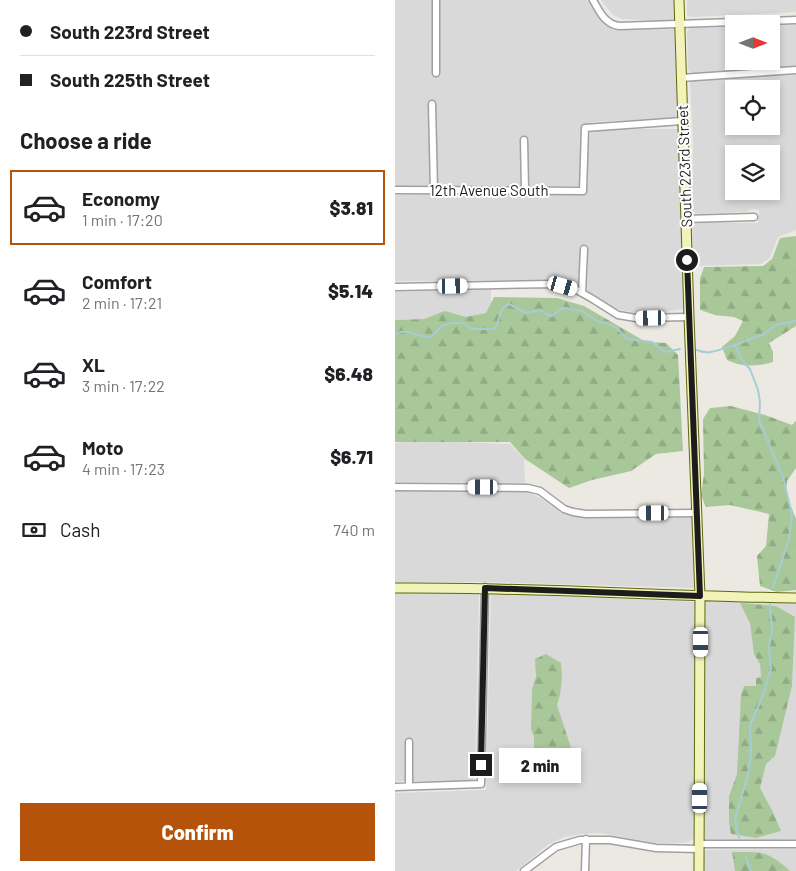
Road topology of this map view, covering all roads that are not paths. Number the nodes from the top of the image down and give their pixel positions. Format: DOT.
graph roads {
  1 [pos="436,0"];
  2 [pos="593,0"];
  3 [pos="679,0"];
  4 [pos="796,20"];
  5 [pos="680,25"];
  6 [pos="796,70"];
  7 [pos="436,73"];
  8 [pos="681,78"];
  9 [pos="432,104"];
  10 [pos="682,121"];
  11 [pos="525,140"];
  12 [pos="395,190"];
  13 [pos="435,190"];
  14 [pos="525,190"];
  15 [pos="755,217"];
  16 [pos="686,219"];
  17 [pos="584,249"];
  18 [pos="395,287"];
  19 [pos="582,293"];
  20 [pos="689,317"];
  21 [pos="395,487"];
  22 [pos="697,513"];
  23 [pos="395,588"];
  24 [pos="485,588"];
  25 [pos="700,596"];
  26 [pos="796,598"];
  27 [pos="409,742"];
  28 [pos="395,786"];
  29 [pos="409,786"];
  30 [pos="586,839"];
  31 [pos="796,844"];
  32 [pos="699,846"];
  33 [pos="524,871"];
  34 [pos="585,871"];
  35 [pos="699,871"];
  1 -- 7 [label="street"];
  2 -- 5 [label="street"];
  3 -- 5 [label="street, South 223rd Street"];
  4 -- 5 [label="street"];
  5 -- 8 [label="street, South 223rd Street"];
  6 -- 8 [label="street"];
  8 -- 10 [label="street, South 223rd Street"];
  9 -- 13 [label="street"];
  10 -- 14 [label="street, 12th Avenue South"];
  10 -- 16 [label="street, South 223rd Street"];
  11 -- 14 [label="street"];
  12 -- 13 [label="street, 12th Avenue South"];
  13 -- 14 [label="street, 12th Avenue South"];
  15 -- 16 [label="street"];
  16 -- 20 [label="street, South 223rd Street"];
  17 -- 19 [label="street"];
  18 -- 19 [label="street"];
  19 -- 20 [label="street"];
  20 -- 22 [label="street, South 223rd Street"];
  21 -- 22 [label="street"];
  22 -- 25 [label="street, South 223rd Street"];
  23 -- 24 [label="street"];
  24 -- 25 [label="street"];
  24 -- 29 [label="street"];
  25 -- 26 [label="street"];
  25 -- 32 [label="street, South 223rd Street"];
  27 -- 29 [label="street"];
  28 -- 29 [label="street"];
  30 -- 32 [label="street"];
  30 -- 33 [label="street"];
  30 -- 34 [label="street"];
  31 -- 32 [label="street"];
  32 -- 35 [label="street, South 223rd Street"];
}
